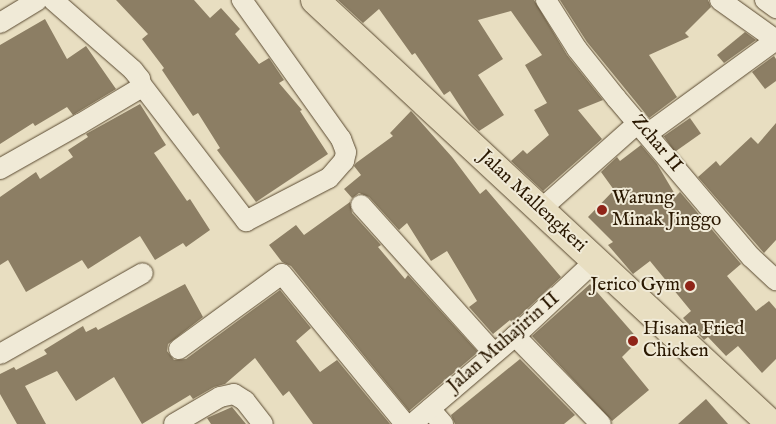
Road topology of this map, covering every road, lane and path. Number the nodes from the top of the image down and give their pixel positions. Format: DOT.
graph roads {
  1 [pos="38,0"];
  2 [pos="53,0"];
  3 [pos="242,0"];
  4 [pos="315,0"];
  5 [pos="546,0"];
  6 [pos="720,0"];
  7 [pos="765,0"];
  8 [pos="776,8"];
  9 [pos="0,23"];
  10 [pos="776,40"];
  11 [pos="141,84"];
  12 [pos="643,129"];
  13 [pos="0,169"];
  14 [pos="361,205"];
  15 [pos="540,210"];
  16 [pos="595,261"];
  17 [pos="143,274"];
  18 [pos="776,280"];
  19 [pos="515,336"];
  20 [pos="179,348"];
  21 [pos="494,352"];
  22 [pos="0,354"];
  23 [pos="430,409"];
  24 [pos="174,424"];
  25 [pos="263,424"];
  26 [pos="405,424"];
  27 [pos="412,424"];
  28 [pos="443,424"];
  29 [pos="601,424"];
  30 [pos="771,424"];
  1 -- 9 [label="street"];
  2 -- 11 [label="street"];
  3 -- 11 [label="street"];
  4 -- 15 [label="main road, Jalan Mallengkeri"];
  5 -- 12 [label="street, Zchar II"];
  6 -- 10 [label="street"];
  7 -- 8 [label="street"];
  10 -- 12 [label="street"];
  11 -- 13 [label="street"];
  12 -- 15 [label="street"];
  12 -- 18 [label="street, Zchar II"];
  14 -- 21 [label="street"];
  15 -- 16 [label="main road, Jalan Mallengkeri"];
  16 -- 19 [label="street, Jalan Muhajirin II"];
  16 -- 30 [label="main road, Jalan Mallengkeri"];
  17 -- 22 [label="street"];
  19 -- 21 [label="street, Jalan Muhajirin II"];
  19 -- 29 [label="street"];
  20 -- 26 [label="street"];
  21 -- 23 [label="street, Jalan Muhajirin II"];
  23 -- 27 [label="street, Jalan Muhajirin II"];
  23 -- 28 [label="street"];
  24 -- 25 [label="street"];
}
